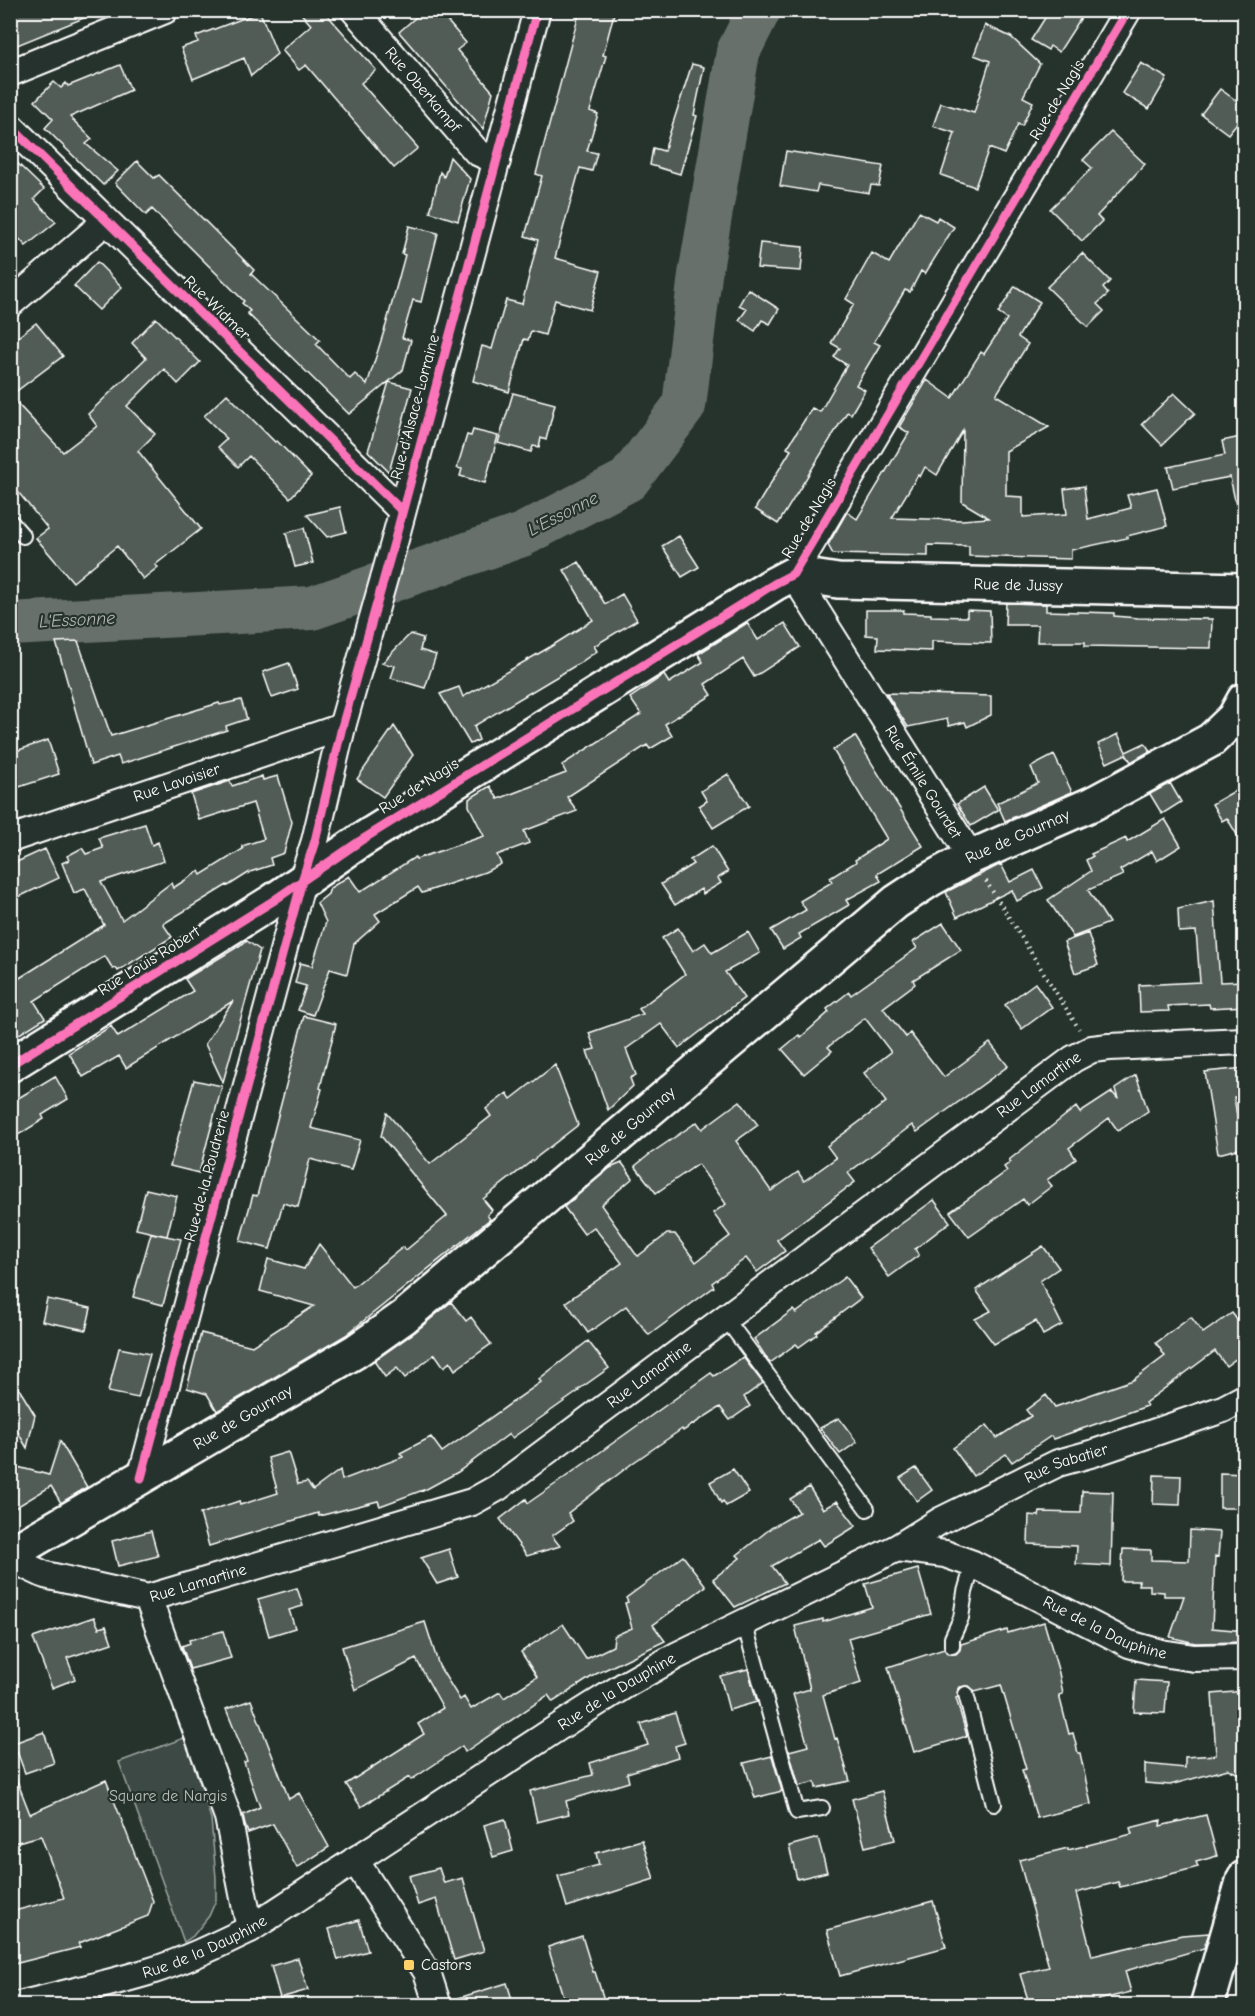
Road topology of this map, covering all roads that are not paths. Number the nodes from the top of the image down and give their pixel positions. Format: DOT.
graph roads {
  1 [pos="165,10"];
  2 [pos="354,10"];
  3 [pos="537,10"];
  4 [pos="1128,10"];
  5 [pos="10,73"];
  6 [pos="10,126"];
  7 [pos="497,161"];
  8 [pos="106,221"];
  9 [pos="10,304"];
  10 [pos="402,511"];
  11 [pos="10,521"];
  12 [pos="23,536"];
  13 [pos="793,574"];
  14 [pos="1245,590"];
  15 [pos="1245,700"];
  16 [pos="342,728"];
  17 [pos="10,839"];
  18 [pos="971,857"];
  19 [pos="302,880"];
  20 [pos="1245,1041"];
  21 [pos="10,1065"];
  22 [pos="727,1317"];
  23 [pos="1245,1398"];
  24 [pos="141,1478"];
  25 [pos="867,1509"];
  26 [pos="897,1548"];
  27 [pos="14,1553"];
  28 [pos="973,1564"];
  29 [pos="148,1598"];
  30 [pos="744,1622"];
  31 [pos="951,1646"];
  32 [pos="1245,1657"];
  33 [pos="966,1695"];
  34 [pos="994,1804"];
  35 [pos="822,1808"];
  36 [pos="355,1860"];
  37 [pos="1245,1878"];
  38 [pos="250,1929"];
  39 [pos="14,2006"];
  40 [pos="438,2006"];
  41 [pos="1207,2006"];
  1 -- 5 [label="street"];
  2 -- 7 [label="street, Rue Oberkampf"];
  3 -- 7 [label="street, Rue d'Alsace-Lorraine"];
  4 -- 13 [label="street, Rue de Nagis"];
  6 -- 8 [label="street, Rue Widmer"];
  7 -- 10 [label="street, Rue d'Alsace-Lorraine"];
  8 -- 9 [label="street"];
  8 -- 10 [label="street, Rue Widmer"];
  10 -- 16 [label="street, Rue d'Alsace-Lorraine"];
  11 -- 12 [label="lane"];
  13 -- 14 [label="street, Rue de Jussy"];
  13 -- 18 [label="street, Rue Émile Gourdet"];
  13 -- 19 [label="street, Rue de Nagis"];
  15 -- 18 [label="street, Rue de Gournay"];
  16 -- 17 [label="street, Rue Lavoisier"];
  16 -- 19 [label="street, Rue d'Alsace-Lorraine"];
  18 -- 24 [label="street, Rue de Gournay"];
  19 -- 21 [label="street, Rue Louis Robert"];
  19 -- 24 [label="street, Rue de la Poudrerie"];
  20 -- 22 [label="street, Rue Lamartine"];
  22 -- 25 [label="lane"];
  22 -- 29 [label="street, Rue Lamartine"];
  23 -- 26 [label="street, Rue Sabatier"];
  24 -- 27 [label="street, Rue de Gournay"];
  26 -- 28 [label="street, Rue de la Dauphine"];
  26 -- 30 [label="street, Rue de la Dauphine"];
  27 -- 29 [label="street, Rue Lamartine"];
  28 -- 31 [label="lane"];
  28 -- 32 [label="street, Rue de la Dauphine"];
  29 -- 38 [label="street"];
  30 -- 35 [label="lane"];
  30 -- 36 [label="street, Rue de la Dauphine"];
  33 -- 34 [label="lane"];
  36 -- 38 [label="street, Rue de la Dauphine"];
  36 -- 40 [label="street"];
  37 -- 41 [label="street"];
  38 -- 39 [label="street, Rue de la Dauphine"];
}
